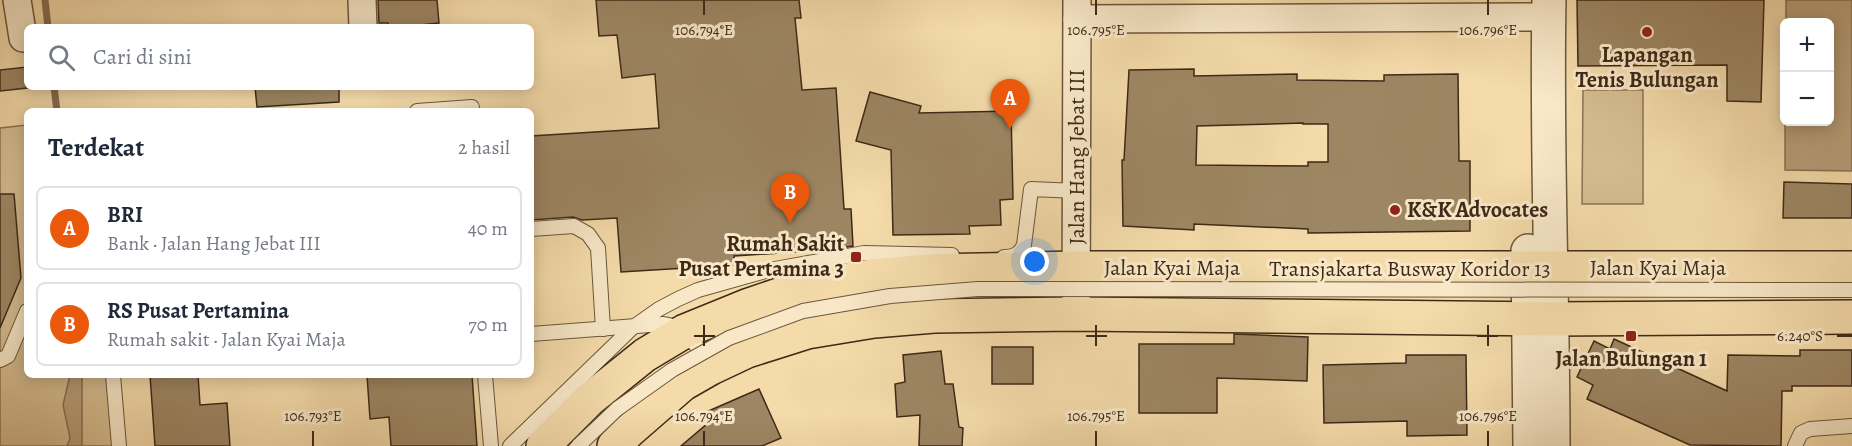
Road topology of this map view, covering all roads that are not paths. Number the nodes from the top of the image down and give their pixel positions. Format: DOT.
graph roads {
  1 [pos="17,0"];
  2 [pos="362,0"];
  3 [pos="1258,9"];
  4 [pos="1538,9"];
  5 [pos="1077,10"];
  6 [pos="363,24"];
  7 [pos="23,38"];
  8 [pos="472,107"];
  9 [pos="458,108"];
  10 [pos="1077,191"];
  11 [pos="534,229"];
  12 [pos="963,255"];
  13 [pos="985,256"];
  14 [pos="1076,268"];
  15 [pos="1852,268"];
  16 [pos="1539,269"];
  17 [pos="1852,290"];
  18 [pos="1076,314"];
  19 [pos="1852,317"];
  20 [pos="24,318"];
  21 [pos="1541,319"];
  22 [pos="632,328"];
  23 [pos="678,328"];
  24 [pos="603,329"];
  25 [pos="534,334"];
  26 [pos="0,360"];
  27 [pos="711,368"];
  28 [pos="113,378"];
  29 [pos="485,378"];
  30 [pos="1852,426"];
  31 [pos="118,446"];
  32 [pos="490,446"];
  33 [pos="510,446"];
  34 [pos="543,446"];
  35 [pos="578,446"];
  36 [pos="614,446"];
  37 [pos="1530,446"];
  38 [pos="1553,446"];
  39 [pos="1795,446"];
  1 -- 7 [label="street"];
  2 -- 6 [label="street"];
  3 -- 4 [label="street"];
  3 -- 5 [label="street"];
  4 -- 16 [label="street"];
  5 -- 10 [label="street, Jalan Hang Jebat III"];
  8 -- 9 [label="lane"];
  10 -- 13 [label="lane"];
  10 -- 14 [label="street, Jalan Hang Jebat III"];
  11 -- 24 [label="lane"];
  12 -- 22 [label="lane"];
  14 -- 16 [label="main road, Jalan Kyai Maja"];
  14 -- 18 [label="street, Jalan Hang Jebat III"];
  14 -- 23 [label="main road, Jalan Kyai Maja"];
  15 -- 16 [label="main road, Jalan Kyai Maja"];
  16 -- 21 [label="street"];
  17 -- 35 [label="lane, Transjakarta Busway Koridor 13, bridge"];
  18 -- 21 [label="main road, Jalan Kyai Maja"];
  18 -- 27 [label="main road, Jalan Kyai Maja"];
  19 -- 21 [label="main road, Jalan Kyai Maja"];
  20 -- 26 [label="lane"];
  21 -- 37 [label="street"];
  21 -- 38 [label="street"];
  22 -- 23 [label="lane"];
  22 -- 24 [label="lane"];
  22 -- 33 [label="lane"];
  23 -- 27 [label="lane"];
  23 -- 34 [label="main road, Jalan Kyai Maja"];
  24 -- 25 [label="lane"];
  27 -- 36 [label="main road, Jalan Kyai Maja"];
  28 -- 31 [label="lane"];
  29 -- 32 [label="lane"];
  30 -- 39 [label="lane"];
}
